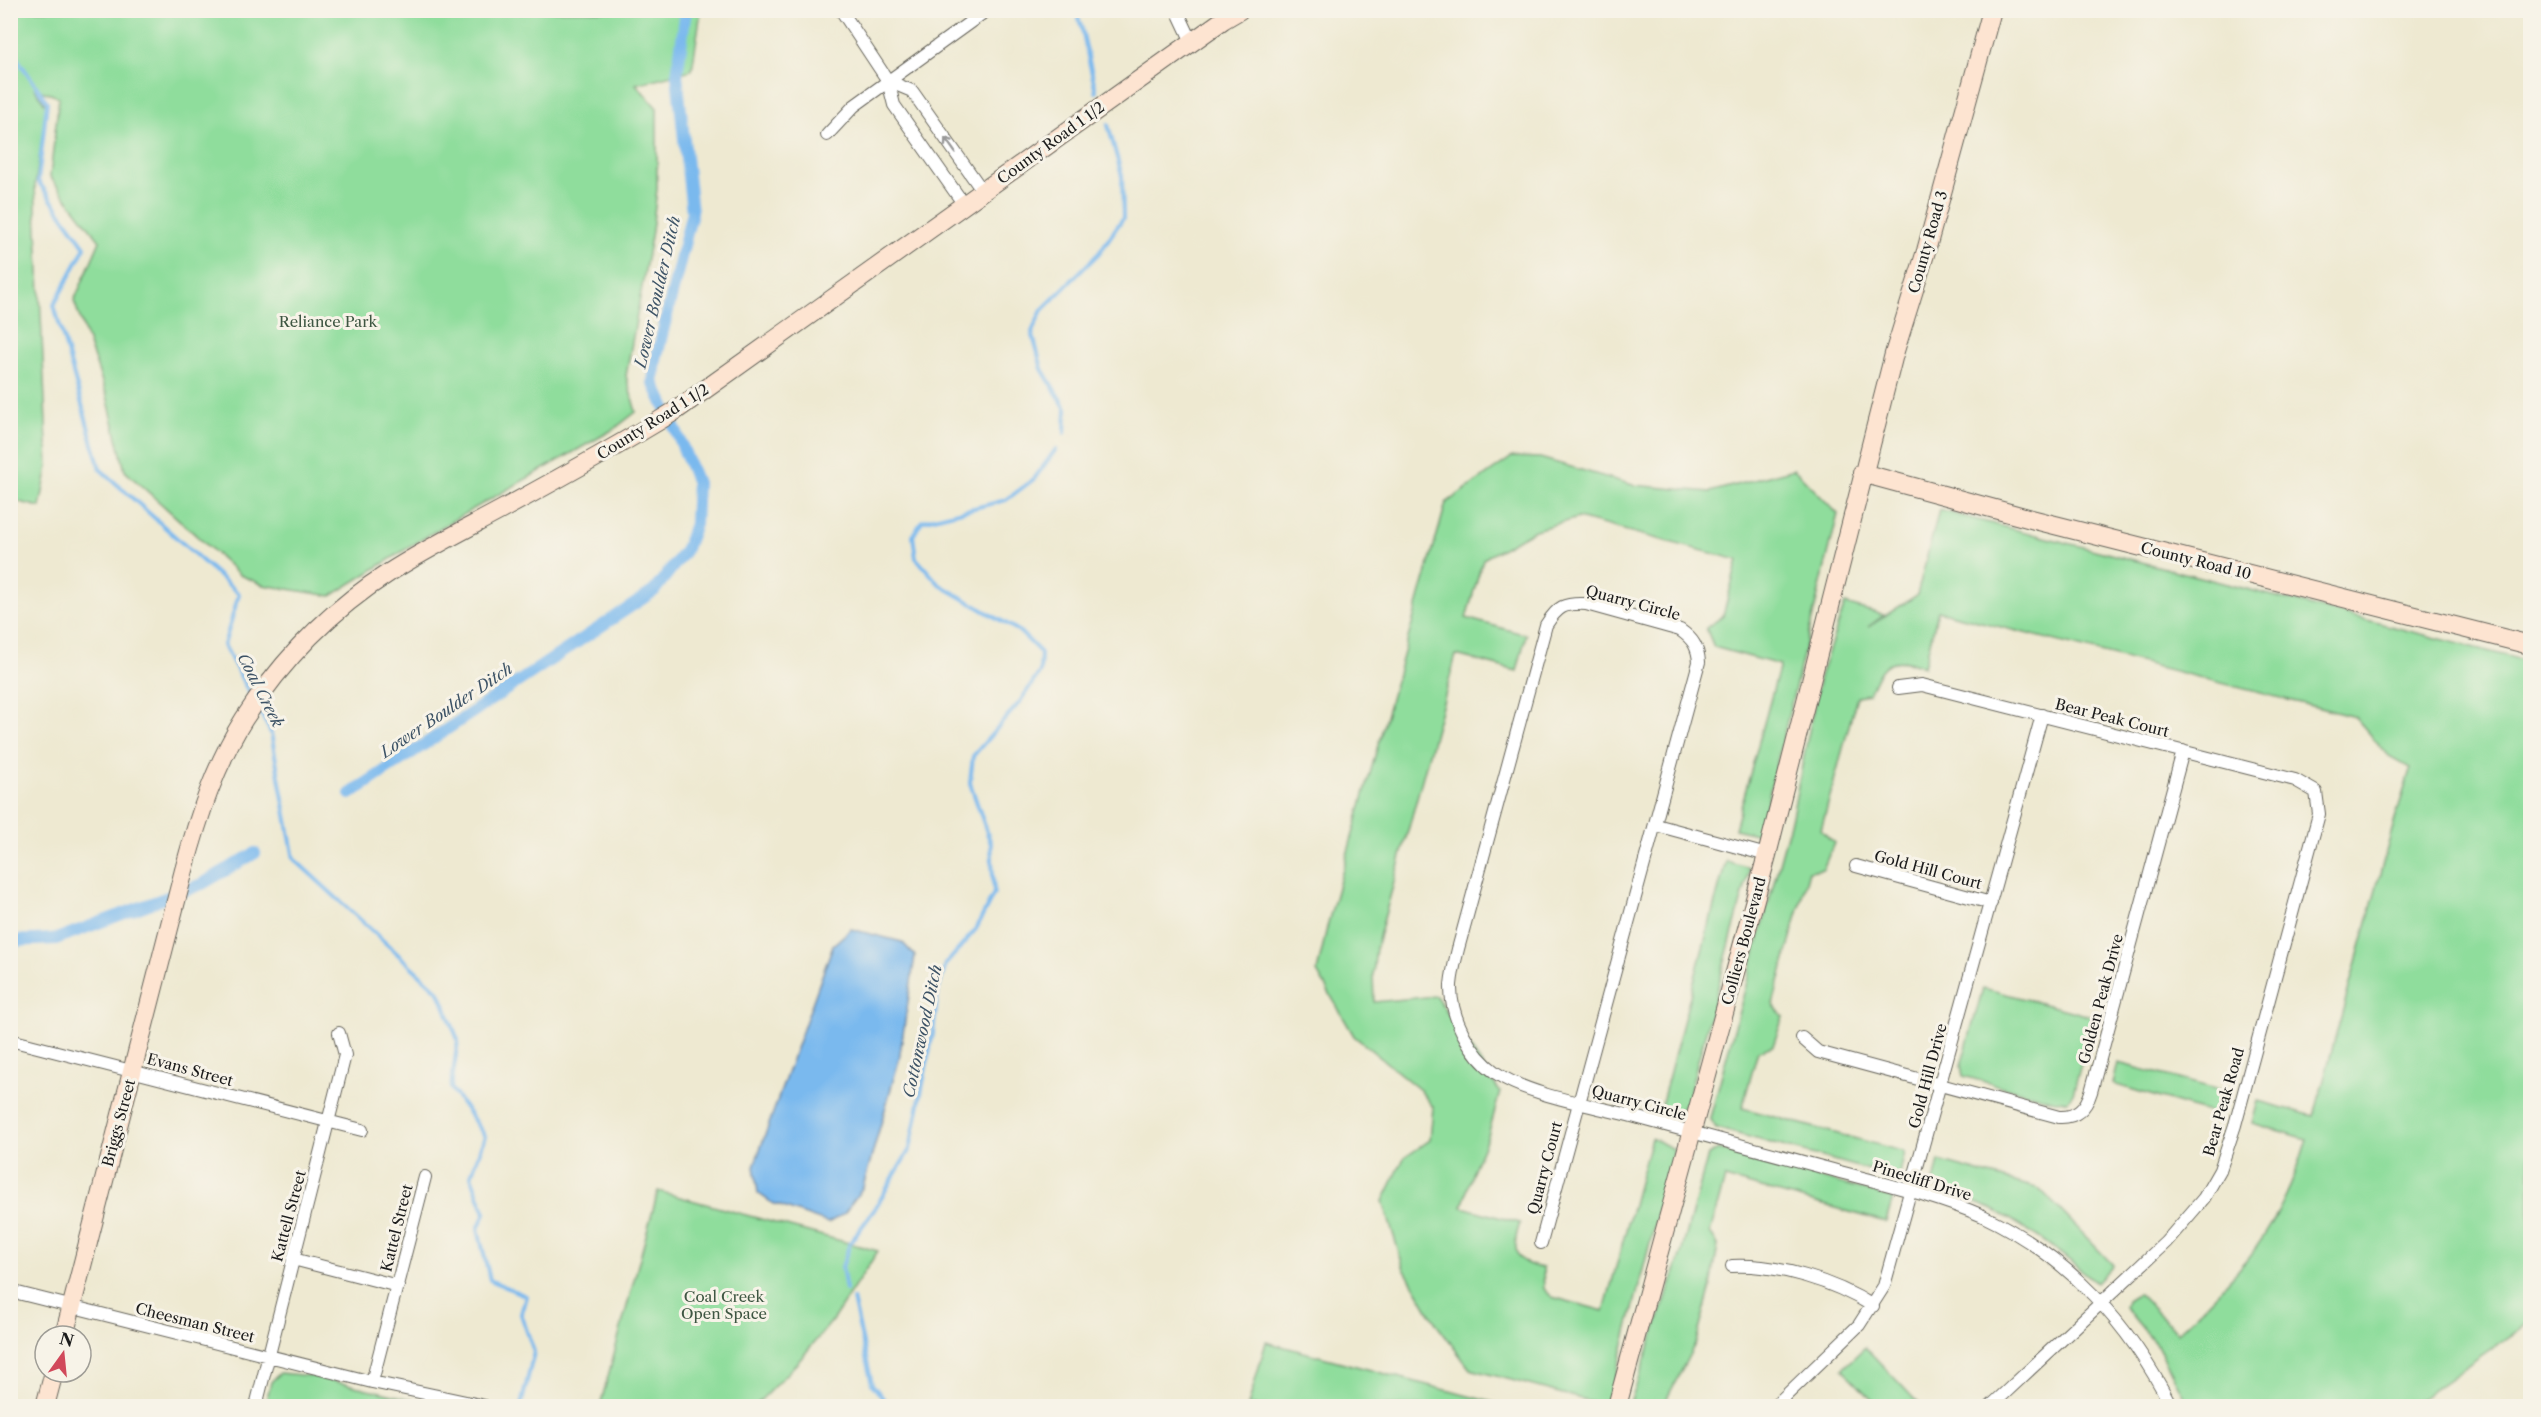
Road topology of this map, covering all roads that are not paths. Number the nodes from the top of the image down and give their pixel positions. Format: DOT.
graph roads {
  1 [pos="841,10"];
  2 [pos="987,10"];
  3 [pos="1177,10"];
  4 [pos="1240,10"];
  5 [pos="1992,10"];
  6 [pos="1192,42"];
  7 [pos="888,81"];
  8 [pos="827,135"];
  9 [pos="984,193"];
  10 [pos="965,206"];
  11 [pos="1862,473"];
  12 [pos="2530,645"];
  13 [pos="1898,688"];
  14 [pos="2042,715"];
  15 [pos="2183,751"];
  16 [pos="2316,792"];
  17 [pos="1656,825"];
  18 [pos="1767,855"];
  19 [pos="1856,866"];
  20 [pos="1991,903"];
  21 [pos="174,911"];
  22 [pos="339,1033"];
  23 [pos="1802,1038"];
  24 [pos="10,1040"];
  25 [pos="133,1071"];
  26 [pos="1940,1086"];
  27 [pos="1578,1102"];
  28 [pos="329,1122"];
  29 [pos="362,1130"];
  30 [pos="1692,1132"];
  31 [pos="425,1177"];
  32 [pos="1911,1191"];
  33 [pos="1540,1243"];
  34 [pos="293,1258"];
  35 [pos="1732,1266"];
  36 [pos="398,1286"];
  37 [pos="10,1291"];
  38 [pos="2102,1302"];
  39 [pos="1873,1306"];
  40 [pos="71,1307"];
  41 [pos="67,1324"];
  42 [pos="268,1356"];
  43 [pos="372,1382"];
  44 [pos="51,1384"];
  45 [pos="45,1407"];
  46 [pos="256,1407"];
  47 [pos="485,1407"];
  48 [pos="1617,1407"];
  49 [pos="1775,1407"];
  50 [pos="1990,1407"];
  51 [pos="2171,1407"];
  1 -- 7 [label="street"];
  2 -- 7 [label="street"];
  3 -- 6 [label="street"];
  4 -- 6 [label="street, County Road 1 1/2"];
  5 -- 11 [label="street, County Road 3"];
  6 -- 9 [label="street, County Road 1 1/2"];
  7 -- 8 [label="street"];
  9 -- 7 [label="street, one-way"];
  7 -- 10 [label="street"];
  9 -- 10 [label="street, County Road 1 1/2"];
  10 -- 21 [label="street, County Road 1 1/2"];
  11 -- 12 [label="street, County Road 10"];
  11 -- 18 [label="street, Colliers Boulevard"];
  13 -- 14 [label="street, Bear Peak Court"];
  14 -- 15 [label="street, Bear Peak Court"];
  14 -- 20 [label="street, Gold Hill Drive"];
  15 -- 16 [label="street, Bear Peak Court"];
  15 -- 26 [label="street, Golden Peak Drive"];
  16 -- 38 [label="street, Bear Peak Road"];
  17 -- 18 [label="street"];
  17 -- 27 [label="street, Quarry Circle"];
  17 -- 27 [label="street, Quarry Circle"];
  18 -- 30 [label="street, Colliers Boulevard"];
  19 -- 20 [label="street, Gold Hill Court"];
  20 -- 26 [label="street, Gold Hill Drive"];
  21 -- 25 [label="street, Briggs Street"];
  22 -- 28 [label="street, Kattell Street"];
  23 -- 26 [label="street"];
  24 -- 25 [label="street, Evans Street"];
  25 -- 28 [label="street, Evans Street"];
  25 -- 40 [label="street, Briggs Street"];
  26 -- 32 [label="street, Gold Hill Drive"];
  27 -- 30 [label="street, Quarry Circle"];
  27 -- 33 [label="street, Quarry Court"];
  28 -- 29 [label="street, Evans Street"];
  28 -- 34 [label="street, Kattell Street"];
  30 -- 32 [label="street, Pinecliff Drive"];
  30 -- 48 [label="street, Colliers Boulevard"];
  31 -- 36 [label="street, Kattel Street"];
  32 -- 38 [label="street, Pinecliff Drive"];
  32 -- 39 [label="street, Gold Hill Drive"];
  34 -- 36 [label="street, Kattel Street"];
  34 -- 42 [label="street, Kattell Street"];
  35 -- 39 [label="street"];
  36 -- 43 [label="street, Kattel Street"];
  37 -- 40 [label="street, Cheesman Street"];
  38 -- 50 [label="street, Bear Peak Road"];
  38 -- 51 [label="street, Pinecliff Drive"];
  39 -- 49 [label="street, Gold Hill Drive"];
  40 -- 41 [label="street, Briggs Street"];
  40 -- 42 [label="street, Cheesman Street"];
  42 -- 43 [label="street, Cheesman Street"];
  42 -- 46 [label="street, Kattell Street"];
  43 -- 47 [label="street, Cheesman Street"];
  44 -- 45 [label="street"];
}
